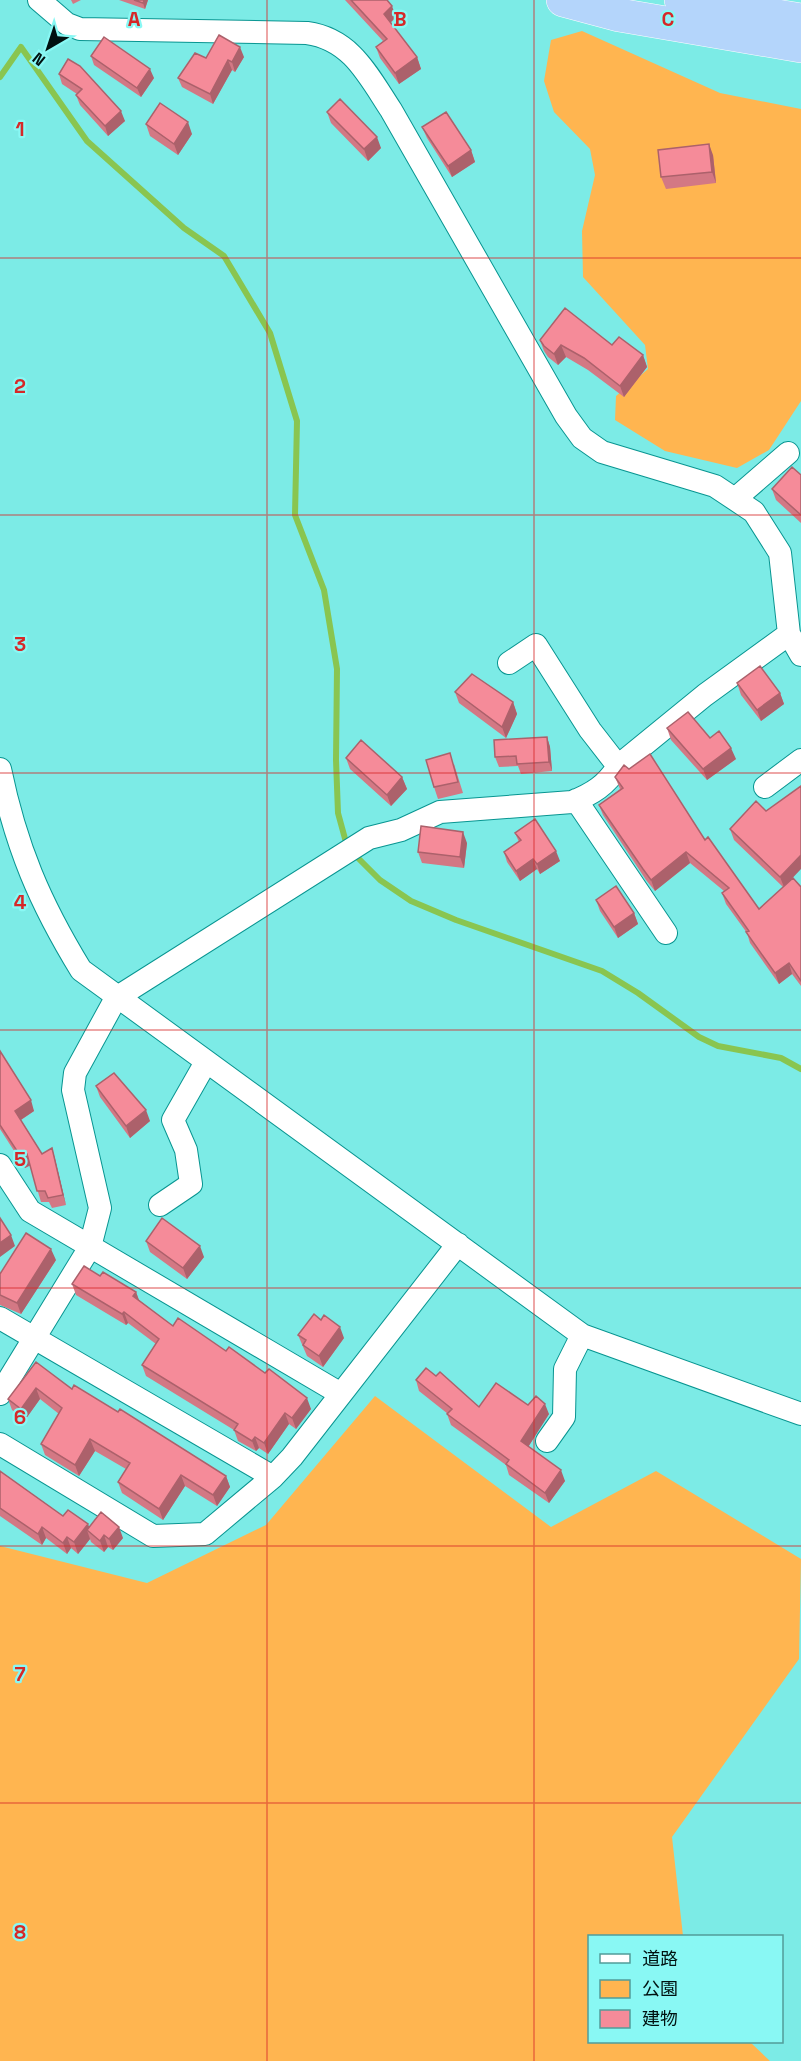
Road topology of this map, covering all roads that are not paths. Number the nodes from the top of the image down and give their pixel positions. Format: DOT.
graph roads {
  1 [pos="39,0"];
  2 [pos="563,0"];
  3 [pos="681,0"];
  4 [pos="801,20"];
  5 [pos="801,46"];
  6 [pos="788,453"];
  7 [pos="736,498"];
  8 [pos="789,634"];
  9 [pos="801,654"];
  10 [pos="509,663"];
  11 [pos="801,760"];
  12 [pos="618,766"];
  13 [pos="0,770"];
  14 [pos="765,788"];
  15 [pos="576,800"];
  16 [pos="666,933"];
  17 [pos="116,998"];
  18 [pos="206,1062"];
  19 [pos="0,1165"];
  20 [pos="160,1205"];
  21 [pos="459,1244"];
  22 [pos="90,1247"];
  23 [pos="0,1318"];
  24 [pos="582,1335"];
  25 [pos="34,1336"];
  26 [pos="0,1394"];
  27 [pos="341,1394"];
  28 [pos="801,1414"];
  29 [pos="547,1441"];
  30 [pos="0,1444"];
  31 [pos="273,1477"];
  1 -- 7 [label="street"];
  2 -- 5 [label="highway"];
  3 -- 4 [label="highway"];
  6 -- 7 [label="street"];
  7 -- 8 [label="street"];
  8 -- 9 [label="street"];
  8 -- 12 [label="street"];
  10 -- 12 [label="street"];
  11 -- 14 [label="street"];
  12 -- 15 [label="street"];
  13 -- 17 [label="street"];
  15 -- 16 [label="street"];
  15 -- 17 [label="street"];
  17 -- 18 [label="street"];
  17 -- 22 [label="street"];
  18 -- 20 [label="street"];
  18 -- 21 [label="street"];
  19 -- 22 [label="street"];
  21 -- 24 [label="street"];
  21 -- 27 [label="street"];
  22 -- 25 [label="street"];
  22 -- 27 [label="street"];
  23 -- 25 [label="street"];
  24 -- 28 [label="street"];
  24 -- 29 [label="street"];
  25 -- 26 [label="street"];
  25 -- 31 [label="street"];
  27 -- 31 [label="street"];
  30 -- 31 [label="street"];
}
